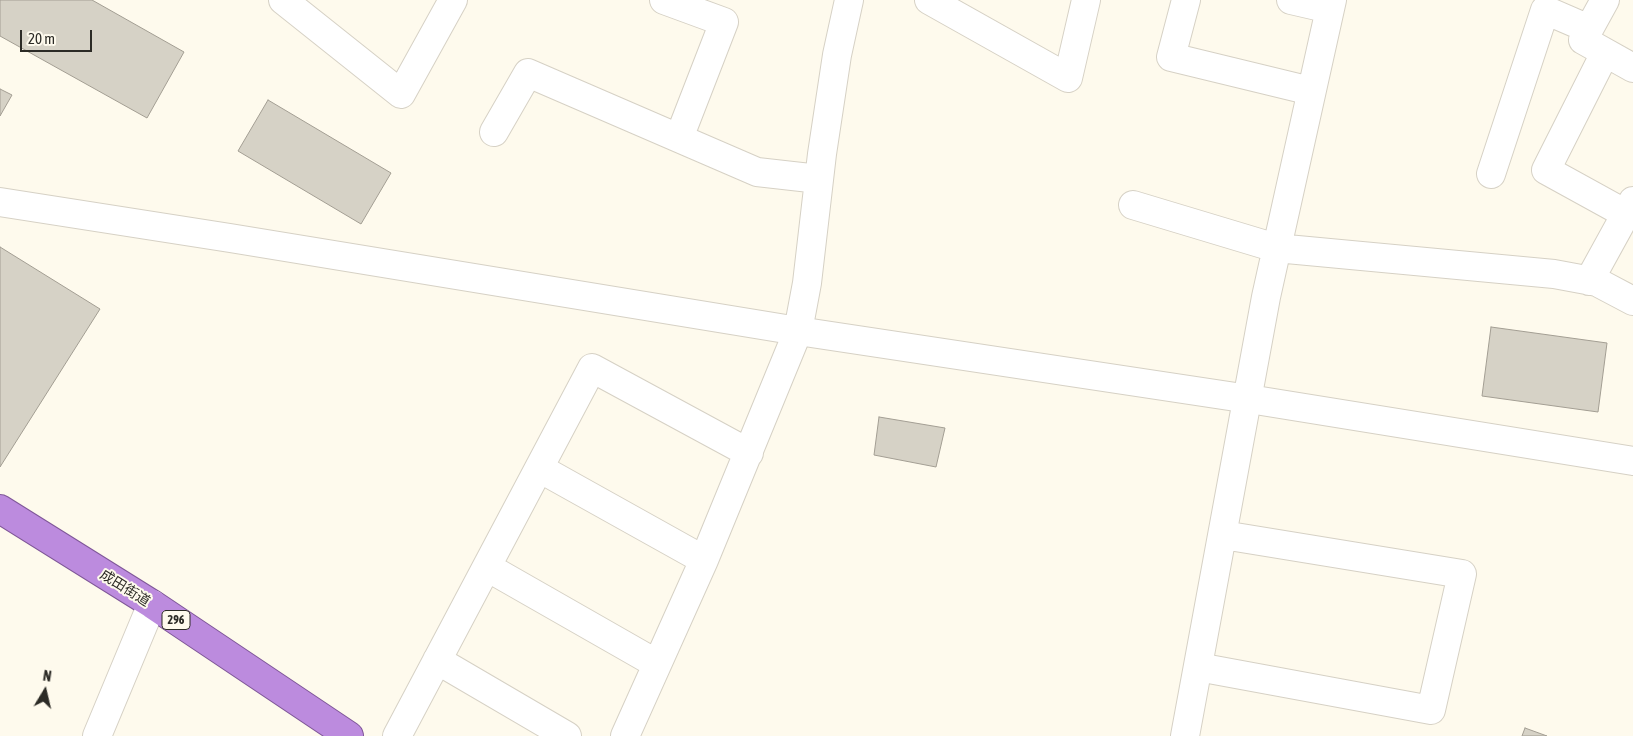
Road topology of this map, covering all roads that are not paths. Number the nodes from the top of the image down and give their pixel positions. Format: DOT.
graph roads {
  1 [pos="283,0"];
  2 [pos="453,0"];
  3 [pos="664,0"];
  4 [pos="849,0"];
  5 [pos="929,0"];
  6 [pos="1086,0"];
  7 [pos="1186,0"];
  8 [pos="1291,0"];
  9 [pos="1605,0"];
  10 [pos="1331,4"];
  11 [pos="1590,29"];
  12 [pos="1606,53"];
  13 [pos="1633,68"];
  14 [pos="1311,91"];
  15 [pos="494,132"];
  16 [pos="679,138"];
  17 [pos="1491,174"];
  18 [pos="819,179"];
  19 [pos="0,202"];
  20 [pos="1133,205"];
  21 [pos="1630,207"];
  22 [pos="1276,248"];
  23 [pos="1589,281"];
  24 [pos="1633,301"];
  25 [pos="798,331"];
  26 [pos="1249,399"];
  27 [pos="750,453"];
  28 [pos="1633,461"];
  29 [pos="539,468"];
  30 [pos="0,509"];
  31 [pos="1223,535"];
  32 [pos="704,560"];
  33 [pos="486,567"];
  34 [pos="152,604"];
  35 [pos="437,660"];
  36 [pos="657,664"];
  37 [pos="1198,666"];
  38 [pos="97,736"];
  39 [pos="349,736"];
  40 [pos="397,736"];
  41 [pos="567,736"];
  42 [pos="625,736"];
  43 [pos="1186,736"];
  1 -- 2 [label="street"];
  3 -- 16 [label="street"];
  4 -- 18 [label="street"];
  5 -- 6 [label="street"];
  7 -- 14 [label="street"];
  8 -- 10 [label="street"];
  9 -- 11 [label="street"];
  10 -- 14 [label="street"];
  11 -- 12 [label="street"];
  11 -- 17 [label="street"];
  12 -- 13 [label="street"];
  12 -- 21 [label="street"];
  14 -- 22 [label="street"];
  15 -- 16 [label="street"];
  16 -- 18 [label="street"];
  18 -- 25 [label="street"];
  19 -- 25 [label="street"];
  20 -- 22 [label="street"];
  21 -- 23 [label="street"];
  22 -- 23 [label="street"];
  22 -- 26 [label="street"];
  23 -- 24 [label="street"];
  25 -- 26 [label="street"];
  25 -- 27 [label="street"];
  26 -- 28 [label="street"];
  26 -- 31 [label="street"];
  27 -- 29 [label="street"];
  27 -- 32 [label="street"];
  29 -- 32 [label="street"];
  29 -- 33 [label="street"];
  30 -- 34 [label="highway, 成田街道 / 296"];
  31 -- 37 [label="street"];
  31 -- 37 [label="street"];
  32 -- 36 [label="street"];
  33 -- 35 [label="street"];
  33 -- 36 [label="street"];
  34 -- 38 [label="street"];
  34 -- 39 [label="highway, 成田街道 / 296"];
  35 -- 40 [label="street"];
  35 -- 41 [label="street"];
  36 -- 42 [label="street"];
  37 -- 43 [label="street"];
}
